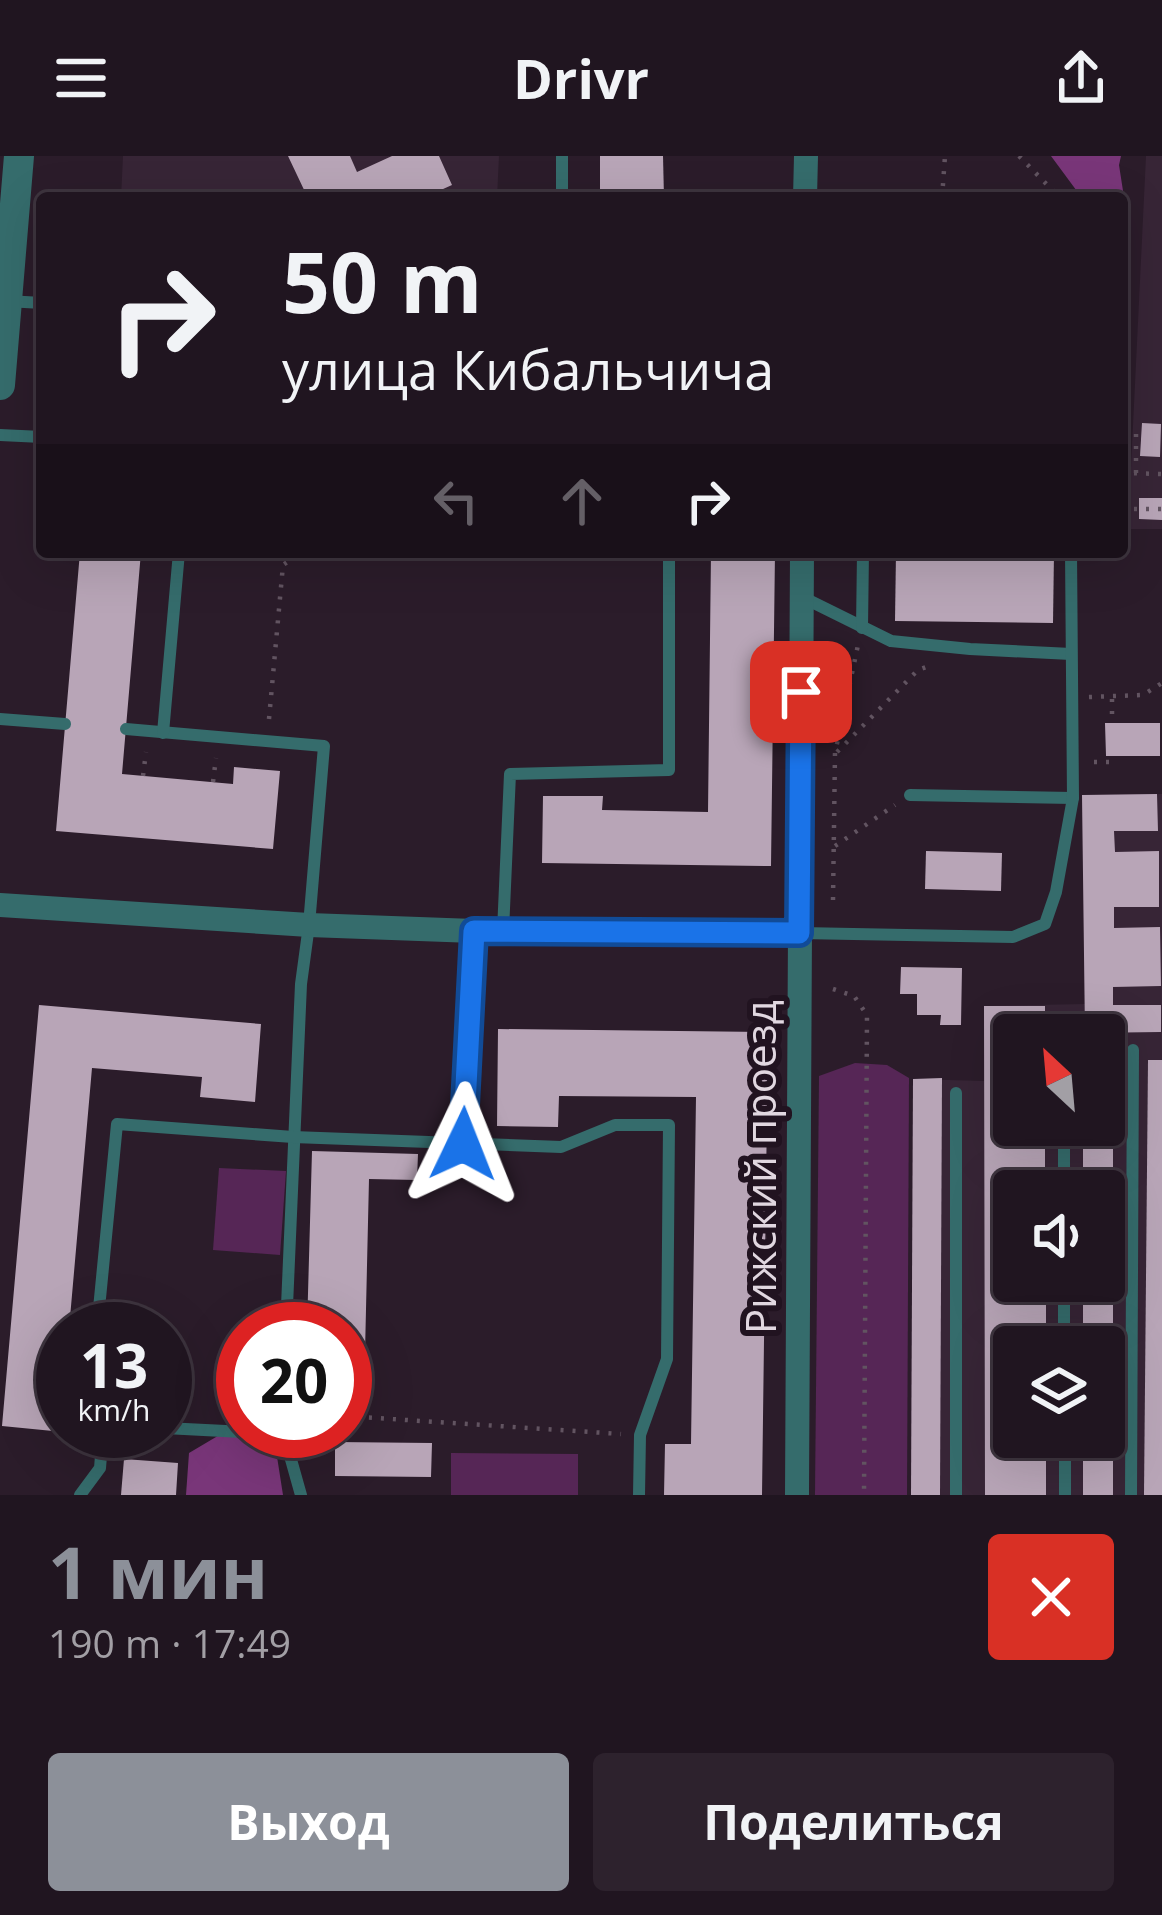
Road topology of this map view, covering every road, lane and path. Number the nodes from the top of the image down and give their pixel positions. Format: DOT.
graph roads {
  1 [pos="20,156"];
  2 [pos="562,156"];
  3 [pos="806,156"];
  4 [pos="945,156"];
  5 [pos="1019,156"];
  6 [pos="562,192"];
  7 [pos="805,192"];
  8 [pos="942,192"];
  9 [pos="1054,192"];
  10 [pos="3,301"];
  11 [pos="36,303"];
  12 [pos="0,385"];
  13 [pos="1136,430"];
  14 [pos="0,435"];
  15 [pos="36,437"];
  16 [pos="1128,473"];
  17 [pos="1136,473"];
  18 [pos="1162,474"];
  19 [pos="1128,509"];
  20 [pos="1162,509"];
  21 [pos="178,558"];
  22 [pos="294,558"];
  23 [pos="669,558"];
  24 [pos="802,558"];
  25 [pos="863,558"];
  26 [pos="1071,558"];
  27 [pos="802,598"];
  28 [pos="862,628"];
  29 [pos="970,649"];
  30 [pos="1071,653"];
  31 [pos="1162,683"];
  32 [pos="1112,697"];
  33 [pos="1072,698"];
  34 [pos="0,718"];
  35 [pos="1112,723"];
  36 [pos="65,724"];
  37 [pos="126,729"];
  38 [pos="148,731"];
  39 [pos="163,733"];
  40 [pos="218,738"];
  41 [pos="267,742"];
  42 [pos="835,753"];
  43 [pos="143,776"];
  44 [pos="214,782"];
  45 [pos="910,795"];
  46 [pos="1073,797"];
  47 [pos="834,846"];
  48 [pos="833,900"];
  49 [pos="0,905"];
  50 [pos="309,925"];
  51 [pos="474,931"];
  52 [pos="503,932"];
  53 [pos="799,933"];
  54 [pos="832,988"];
  55 [pos="1133,1050"];
  56 [pos="956,1093"];
  57 [pos="293,1137"];
  58 [pos="463,1144"];
  59 [pos="100,1302"];
  60 [pos="287,1302"];
  61 [pos="372,1418"];
  62 [pos="640,1435"];
  63 [pos="101,1458"];
  64 [pos="290,1458"];
  65 [pos="1064,1458"];
  66 [pos="80,1495"];
  67 [pos="301,1495"];
  68 [pos="639,1495"];
  69 [pos="797,1495"];
  70 [pos="864,1495"];
  71 [pos="956,1495"];
  72 [pos="1065,1495"];
  73 [pos="1131,1495"];
  1 -- 10 [label="street"];
  2 -- 6 [label="lane"];
  3 -- 7 [label="street"];
  4 -- 8 [label="path"];
  5 -- 9 [label="path"];
  10 -- 11 [label="lane"];
  10 -- 12 [label="street"];
  13 -- 17 [label="path"];
  14 -- 15 [label="lane"];
  16 -- 17 [label="path"];
  17 -- 18 [label="path"];
  19 -- 20 [label="path"];
  21 -- 39 [label="lane"];
  22 -- 41 [label="path"];
  23 -- 52 [label="lane"];
  24 -- 27 [label="street, Рижский проезд"];
  25 -- 28 [label="lane"];
  26 -- 30 [label="lane"];
  27 -- 28 [label="lane"];
  27 -- 53 [label="street, Рижский проезд"];
  28 -- 29 [label="lane"];
  28 -- 42 [label="path"];
  29 -- 30 [label="lane"];
  29 -- 42 [label="path"];
  30 -- 33 [label="lane"];
  31 -- 32 [label="path"];
  32 -- 33 [label="path"];
  32 -- 35 [label="path"];
  33 -- 46 [label="lane"];
  34 -- 36 [label="lane"];
  37 -- 38 [label="lane"];
  38 -- 39 [label="lane"];
  38 -- 43 [label="path"];
  39 -- 40 [label="lane"];
  40 -- 41 [label="lane"];
  40 -- 44 [label="path"];
  41 -- 50 [label="lane"];
  42 -- 47 [label="path"];
  45 -- 46 [label="lane"];
  45 -- 47 [label="path"];
  46 -- 53 [label="lane"];
  47 -- 48 [label="path"];
  49 -- 50 [label="street"];
  50 -- 51 [label="street"];
  50 -- 57 [label="lane"];
  51 -- 52 [label="street"];
  51 -- 58 [label="lane"];
  52 -- 53 [label="street"];
  53 -- 69 [label="street, Рижский проезд"];
  54 -- 70 [label="path"];
  55 -- 73 [label="lane"];
  56 -- 71 [label="lane"];
  57 -- 58 [label="lane"];
  57 -- 59 [label="lane"];
  57 -- 60 [label="lane"];
  58 -- 62 [label="lane"];
  61 -- 62 [label="path"];
  62 -- 68 [label="lane"];
  63 -- 66 [label="lane"];
  64 -- 67 [label="lane"];
  65 -- 72 [label="lane"];
}
